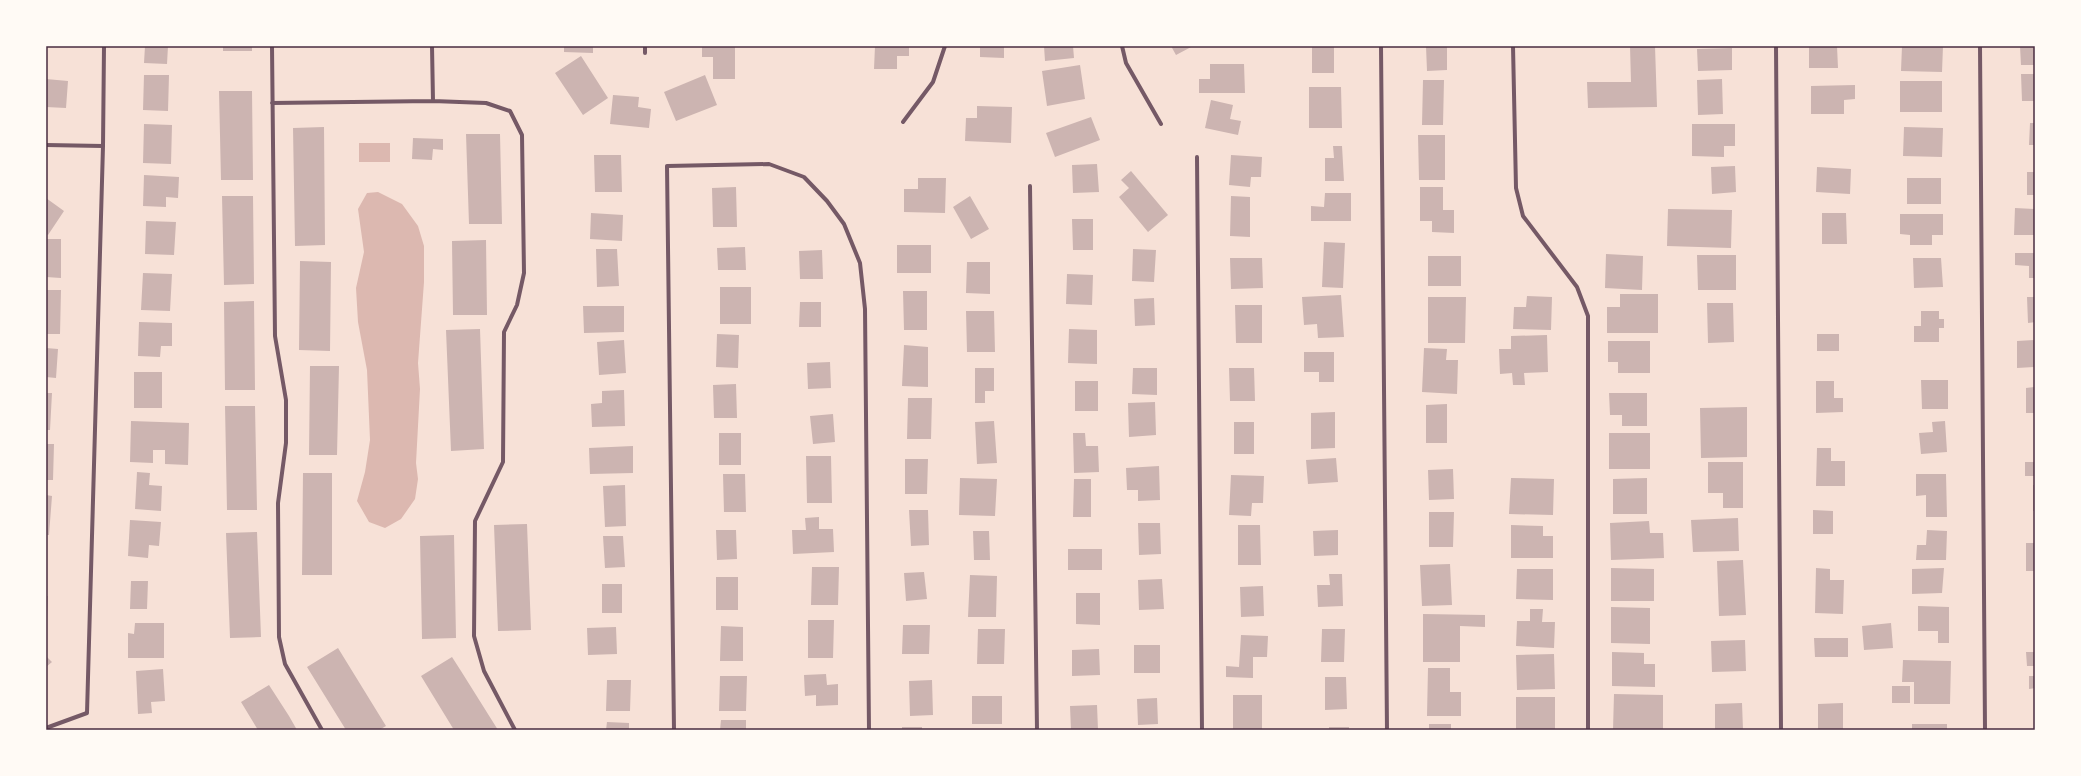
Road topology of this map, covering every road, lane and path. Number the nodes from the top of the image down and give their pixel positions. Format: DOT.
graph roads {
  1 [pos="104,46"];
  2 [pos="272,46"];
  3 [pos="432,46"];
  4 [pos="645,46"];
  5 [pos="945,46"];
  6 [pos="1122,46"];
  7 [pos="1381,46"];
  8 [pos="1513,46"];
  9 [pos="1776,46"];
  10 [pos="1980,46"];
  11 [pos="645,53"];
  12 [pos="433,101"];
  13 [pos="272,102"];
  14 [pos="903,122"];
  15 [pos="1161,124"];
  16 [pos="46,145"];
  17 [pos="103,146"];
  18 [pos="1197,157"];
  19 [pos="1030,186"];
  20 [pos="46,728"];
  21 [pos="322,730"];
  22 [pos="515,730"];
  23 [pos="674,730"];
  24 [pos="869,730"];
  25 [pos="1037,730"];
  26 [pos="1202,730"];
  27 [pos="1387,730"];
  28 [pos="1588,730"];
  29 [pos="1781,730"];
  30 [pos="1985,730"];
  1 -- 17 [label="street"];
  2 -- 13 [label="street"];
  3 -- 12 [label="street"];
  4 -- 11 [label="street"];
  5 -- 14 [label="street"];
  6 -- 15 [label="street"];
  7 -- 27 [label="street"];
  8 -- 28 [label="street"];
  9 -- 29 [label="street"];
  10 -- 30 [label="street"];
  12 -- 13 [label="street"];
  12 -- 22 [label="street"];
  13 -- 21 [label="street"];
  16 -- 17 [label="street"];
  17 -- 20 [label="street"];
  18 -- 26 [label="street"];
  19 -- 25 [label="street"];
  23 -- 24 [label="street"];
}
